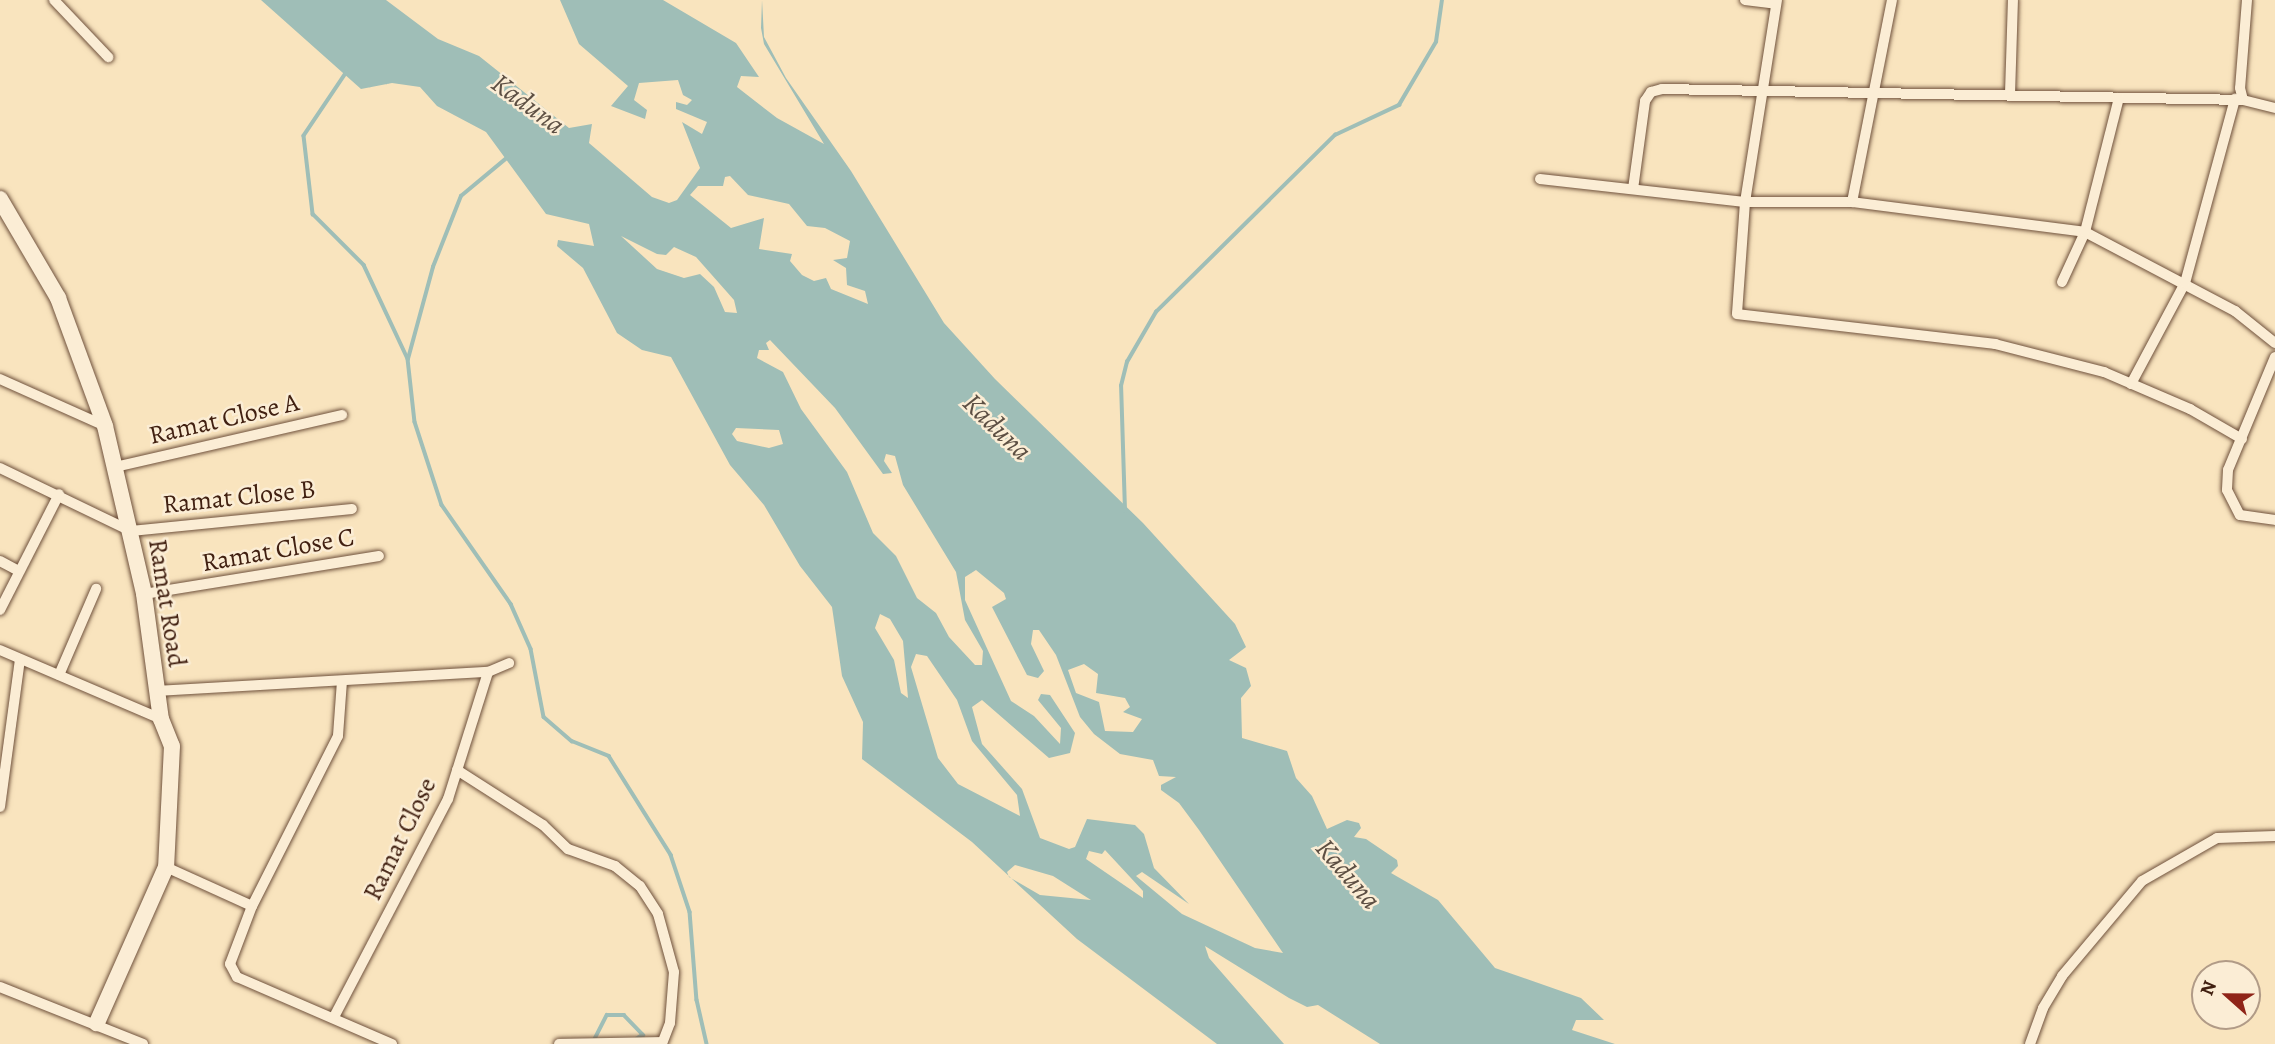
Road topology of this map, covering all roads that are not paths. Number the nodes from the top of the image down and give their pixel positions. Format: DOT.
graph roads {
  1 [pos="54,0"];
  2 [pos="1745,0"];
  3 [pos="1892,0"];
  4 [pos="2013,0"];
  5 [pos="2247,0"];
  6 [pos="1777,2"];
  7 [pos="108,57"];
  8 [pos="1762,90"];
  9 [pos="1873,93"];
  10 [pos="2010,94"];
  11 [pos="2119,98"];
  12 [pos="2239,100"];
  13 [pos="2275,108"];
  14 [pos="1540,179"];
  15 [pos="1633,189"];
  16 [pos="0,200"];
  17 [pos="1745,202"];
  18 [pos="1852,202"];
  19 [pos="2085,232"];
  20 [pos="2062,282"];
  21 [pos="2185,283"];
  22 [pos="2275,343"];
  23 [pos="2275,357"];
  24 [pos="0,379"];
  25 [pos="2131,384"];
  26 [pos="342,415"];
  27 [pos="105,426"];
  28 [pos="2242,439"];
  29 [pos="115,467"];
  30 [pos="0,468"];
  31 [pos="59,494"];
  32 [pos="352,509"];
  33 [pos="2275,520"];
  34 [pos="131,531"];
  35 [pos="379,556"];
  36 [pos="0,561"];
  37 [pos="19,571"];
  38 [pos="96,589"];
  39 [pos="144,594"];
  40 [pos="0,610"];
  41 [pos="0,650"];
  42 [pos="20,660"];
  43 [pos="509,663"];
  44 [pos="488,672"];
  45 [pos="59,675"];
  46 [pos="342,681"];
  47 [pos="156,691"];
  48 [pos="161,719"];
  49 [pos="457,770"];
  50 [pos="0,807"];
  51 [pos="2275,836"];
  52 [pos="166,867"];
  53 [pos="252,906"];
  54 [pos="0,987"];
  55 [pos="334,1017"];
  56 [pos="97,1023"];
  57 [pos="661,1043"];
  58 [pos="143,1044"];
  59 [pos="392,1044"];
  60 [pos="559,1044"];
  61 [pos="2030,1044"];
  1 -- 7 [label="street"];
  2 -- 6 [label="street"];
  3 -- 9 [label="street"];
  4 -- 10 [label="street"];
  5 -- 12 [label="street"];
  6 -- 8 [label="street"];
  8 -- 9 [label="street"];
  8 -- 15 [label="street"];
  8 -- 17 [label="street"];
  9 -- 10 [label="street"];
  9 -- 18 [label="street"];
  10 -- 11 [label="street"];
  11 -- 12 [label="street"];
  11 -- 19 [label="street"];
  12 -- 13 [label="street"];
  12 -- 21 [label="street"];
  14 -- 15 [label="street"];
  15 -- 17 [label="street"];
  16 -- 27 [label="street, Ramat Road"];
  17 -- 18 [label="street"];
  17 -- 25 [label="street"];
  18 -- 19 [label="street"];
  19 -- 20 [label="street"];
  19 -- 21 [label="street"];
  21 -- 22 [label="street"];
  21 -- 25 [label="street"];
  23 -- 28 [label="street"];
  24 -- 27 [label="street"];
  25 -- 28 [label="street"];
  26 -- 29 [label="street, Ramat Close A"];
  27 -- 29 [label="street, Ramat Road"];
  28 -- 33 [label="street"];
  29 -- 34 [label="street, Ramat Road"];
  30 -- 31 [label="street"];
  31 -- 34 [label="street"];
  31 -- 37 [label="street"];
  32 -- 34 [label="street, Ramat Close B"];
  34 -- 39 [label="street, Ramat Road"];
  35 -- 39 [label="street, Ramat Close C"];
  36 -- 37 [label="street"];
  37 -- 40 [label="street"];
  38 -- 45 [label="street"];
  39 -- 47 [label="street, Ramat Road"];
  41 -- 42 [label="street"];
  42 -- 45 [label="street"];
  42 -- 50 [label="street"];
  43 -- 44 [label="street"];
  44 -- 46 [label="street"];
  44 -- 49 [label="street, Ramat Close"];
  45 -- 48 [label="street"];
  46 -- 47 [label="street"];
  46 -- 53 [label="street"];
  47 -- 48 [label="street, Ramat Road"];
  48 -- 52 [label="street, Ramat Road"];
  49 -- 55 [label="street, Ramat Close"];
  49 -- 57 [label="street"];
  51 -- 61 [label="street"];
  52 -- 53 [label="street"];
  52 -- 56 [label="street, Ramat Road"];
  53 -- 55 [label="street"];
  54 -- 56 [label="street"];
  55 -- 59 [label="street"];
  56 -- 58 [label="street"];
  57 -- 60 [label="street"];
}
